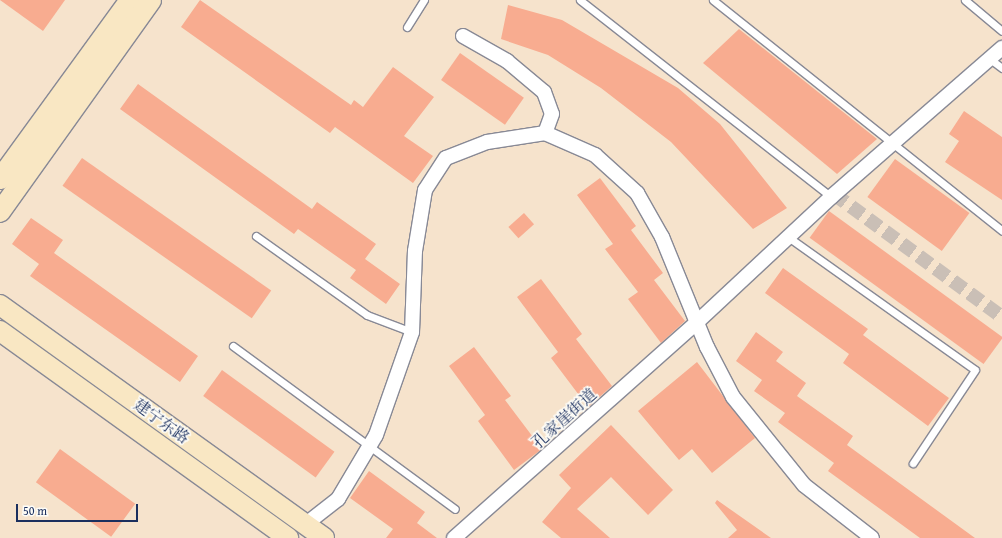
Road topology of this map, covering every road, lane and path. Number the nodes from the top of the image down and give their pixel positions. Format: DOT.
graph roads {
  1 [pos="130,0"];
  2 [pos="151,0"];
  3 [pos="424,0"];
  4 [pos="580,0"];
  5 [pos="713,0"];
  6 [pos="965,0"];
  7 [pos="407,27"];
  8 [pos="1002,32"];
  9 [pos="463,36"];
  10 [pos="1002,48"];
  11 [pos="990,59"];
  12 [pos="1002,68"];
  13 [pos="545,133"];
  14 [pos="891,144"];
  15 [pos="0,179"];
  16 [pos="831,197"];
  17 [pos="0,212"];
  18 [pos="1002,231"];
  19 [pos="256,236"];
  20 [pos="788,237"];
  21 [pos="0,305"];
  22 [pos="696,322"];
  23 [pos="0,331"];
  24 [pos="412,332"];
  25 [pos="233,346"];
  26 [pos="370,446"];
  27 [pos="913,464"];
  28 [pos="455,509"];
  29 [pos="306,524"];
  30 [pos="288,538"];
  31 [pos="324,538"];
  32 [pos="454,538"];
  33 [pos="872,538"];
  1 -- 15 [label="main road"];
  2 -- 17 [label="main road"];
  3 -- 7 [label="lane"];
  4 -- 16 [label="lane"];
  5 -- 14 [label="lane"];
  6 -- 8 [label="lane"];
  9 -- 13 [label="street"];
  10 -- 11 [label="street, 孔家崖街道"];
  11 -- 12 [label="lane"];
  11 -- 14 [label="street, 孔家崖街道"];
  13 -- 22 [label="street"];
  13 -- 24 [label="street"];
  14 -- 16 [label="street, 孔家崖街道"];
  14 -- 18 [label="lane"];
  16 -- 20 [label="street, 孔家崖街道"];
  19 -- 24 [label="lane"];
  20 -- 22 [label="street, 孔家崖街道"];
  20 -- 27 [label="lane"];
  21 -- 29 [label="main road, 建宁东路"];
  22 -- 32 [label="street, 孔家崖街道"];
  22 -- 33 [label="street"];
  23 -- 30 [label="main road, 建宁东路"];
  24 -- 26 [label="street"];
  25 -- 26 [label="lane"];
  26 -- 28 [label="lane"];
  26 -- 29 [label="street"];
  29 -- 31 [label="main road, 建宁东路"];
}
